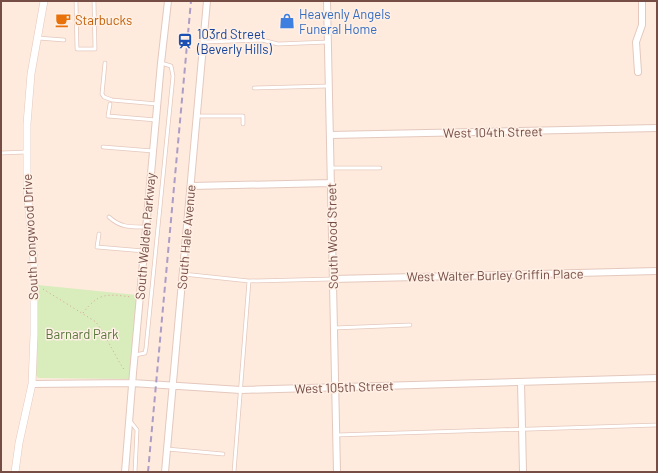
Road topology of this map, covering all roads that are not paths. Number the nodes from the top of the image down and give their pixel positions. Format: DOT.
graph roads {
  1 [pos="44,1"];
  2 [pos="76,1"];
  3 [pos="94,1"];
  4 [pos="168,1"];
  5 [pos="207,1"];
  6 [pos="327,1"];
  7 [pos="642,1"];
  8 [pos="38,38"];
  9 [pos="64,40"];
  10 [pos="204,42"];
  11 [pos="328,42"];
  12 [pos="105,63"];
  13 [pos="161,63"];
  14 [pos="638,72"];
  15 [pos="329,86"];
  16 [pos="254,88"];
  17 [pos="110,104"];
  18 [pos="157,104"];
  19 [pos="197,116"];
  20 [pos="156,120"];
  21 [pos="243,124"];
  22 [pos="657,128"];
  23 [pos="330,135"];
  24 [pos="103,147"];
  25 [pos="153,151"];
  26 [pos="1,152"];
  27 [pos="26,152"];
  28 [pos="330,168"];
  29 [pos="380,168"];
  30 [pos="331,183"];
  31 [pos="190,186"];
  32 [pos="109,217"];
  33 [pos="146,227"];
  34 [pos="99,234"];
  35 [pos="144,251"];
  36 [pos="657,271"];
  37 [pos="183,274"];
  38 [pos="333,278"];
  39 [pos="249,281"];
  40 [pos="410,325"];
  41 [pos="334,328"];
  42 [pos="134,355"];
  43 [pos="657,378"];
  44 [pos="521,382"];
  45 [pos="132,383"];
  46 [pos="32,384"];
  47 [pos="173,384"];
  48 [pos="335,387"];
  49 [pos="242,390"];
  50 [pos="130,421"];
  51 [pos="657,425"];
  52 [pos="522,429"];
  53 [pos="336,435"];
  54 [pos="167,449"];
  55 [pos="223,454"];
  56 [pos="15,472"];
  57 [pos="125,472"];
  58 [pos="135,472"];
  59 [pos="165,472"];
  60 [pos="234,472"];
  61 [pos="337,472"];
  62 [pos="523,472"];
  1 -- 8 [label="street, South Longwood Drive"];
  2 -- 3 [label="lane"];
  4 -- 13 [label="street, South Walden Parkway"];
  5 -- 10 [label="street, South Hale Avenue"];
  6 -- 11 [label="street, South Wood Street"];
  7 -- 14 [label="street"];
  8 -- 9 [label="lane"];
  8 -- 27 [label="street, South Longwood Drive"];
  10 -- 11 [label="lane"];
  10 -- 19 [label="street, South Hale Avenue"];
  11 -- 15 [label="street, South Wood Street"];
  12 -- 18 [label="lane"];
  13 -- 18 [label="street, South Walden Parkway"];
  13 -- 42 [label="lane"];
  15 -- 16 [label="lane"];
  15 -- 23 [label="street, South Wood Street"];
  17 -- 20 [label="lane"];
  18 -- 20 [label="street, South Walden Parkway"];
  19 -- 21 [label="lane"];
  19 -- 31 [label="street, South Hale Avenue"];
  20 -- 25 [label="street, South Walden Parkway"];
  22 -- 23 [label="street, West 104th Street"];
  23 -- 28 [label="street, South Wood Street"];
  24 -- 25 [label="lane"];
  25 -- 33 [label="street, South Walden Parkway"];
  26 -- 27 [label="lane"];
  27 -- 46 [label="street, South Longwood Drive"];
  28 -- 29 [label="lane"];
  28 -- 30 [label="street, South Wood Street"];
  30 -- 31 [label="street"];
  30 -- 38 [label="street, South Wood Street"];
  31 -- 37 [label="street, South Hale Avenue"];
  32 -- 33 [label="lane"];
  33 -- 35 [label="street, South Walden Parkway"];
  34 -- 35 [label="lane"];
  35 -- 42 [label="street, South Walden Parkway"];
  36 -- 38 [label="street, West Walter Burley Griffin Place"];
  37 -- 39 [label="lane"];
  37 -- 47 [label="street, South Hale Avenue"];
  38 -- 39 [label="lane"];
  38 -- 41 [label="street, South Wood Street"];
  39 -- 49 [label="lane"];
  40 -- 41 [label="lane"];
  41 -- 48 [label="street, South Wood Street"];
  42 -- 45 [label="street, South Walden Parkway"];
  43 -- 44 [label="street, West 105th Street"];
  44 -- 48 [label="street, West 105th Street"];
  44 -- 52 [label="street"];
  45 -- 46 [label="street, West 105th Street"];
  45 -- 47 [label="street, West 105th Street"];
  45 -- 50 [label="street, South Walden Parkway"];
  46 -- 56 [label="street, South Longwood Drive"];
  47 -- 49 [label="street, West 105th Street"];
  47 -- 54 [label="street, South Hale Avenue"];
  48 -- 49 [label="street, West 105th Street"];
  48 -- 53 [label="street, South Wood Street"];
  49 -- 60 [label="lane"];
  50 -- 57 [label="street, South Walden Parkway"];
  50 -- 58 [label="lane"];
  51 -- 52 [label="lane"];
  52 -- 53 [label="lane"];
  52 -- 62 [label="street"];
  53 -- 61 [label="street, South Wood Street"];
  54 -- 55 [label="lane"];
  54 -- 59 [label="street, South Hale Avenue"];
}
